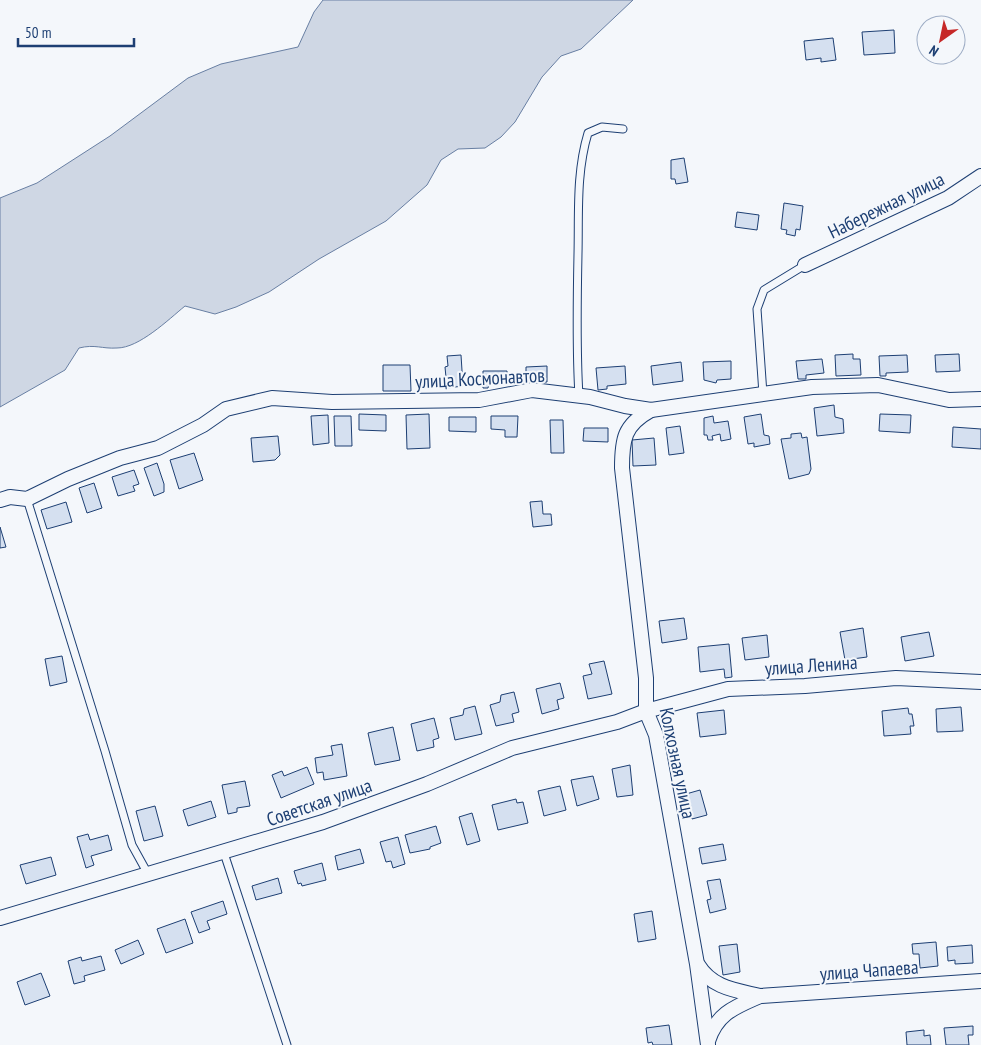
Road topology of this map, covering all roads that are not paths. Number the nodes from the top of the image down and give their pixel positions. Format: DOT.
graph roads {
  1 [pos="623,129"];
  2 [pos="981,176"];
  3 [pos="805,265"];
  4 [pos="763,394"];
  5 [pos="579,396"];
  6 [pos="981,400"];
  7 [pos="651,410"];
  8 [pos="28,499"];
  9 [pos="0,500"];
  10 [pos="981,682"];
  11 [pos="646,711"];
  12 [pos="224,853"];
  13 [pos="148,875"];
  14 [pos="0,918"];
  15 [pos="697,964"];
  16 [pos="981,981"];
  17 [pos="760,996"];
  18 [pos="708,1043"];
  19 [pos="287,1045"];
  1 -- 5 [label="lane"];
  2 -- 3 [label="street, Набережная улица"];
  3 -- 4 [label="lane"];
  4 -- 6 [label="street, улица Космонавтов"];
  4 -- 7 [label="street, улица Космонавтов"];
  5 -- 7 [label="street, улица Космонавтов"];
  5 -- 8 [label="street, улица Космонавтов"];
  7 -- 11 [label="street, Колхозная улица"];
  8 -- 9 [label="street, улица Космонавтов"];
  8 -- 13 [label="lane"];
  10 -- 11 [label="street, улица Ленина"];
  11 -- 12 [label="street, Советская улица"];
  11 -- 15 [label="street, Колхозная улица"];
  12 -- 13 [label="street, Советская улица"];
  12 -- 19 [label="lane"];
  13 -- 14 [label="street, Советская улица"];
  15 -- 17 [label="street, улица Чапаева"];
  15 -- 18 [label="street, Колхозная улица"];
  16 -- 17 [label="street, улица Чапаева"];
  17 -- 18 [label="street, улица Чапаева"];
}
